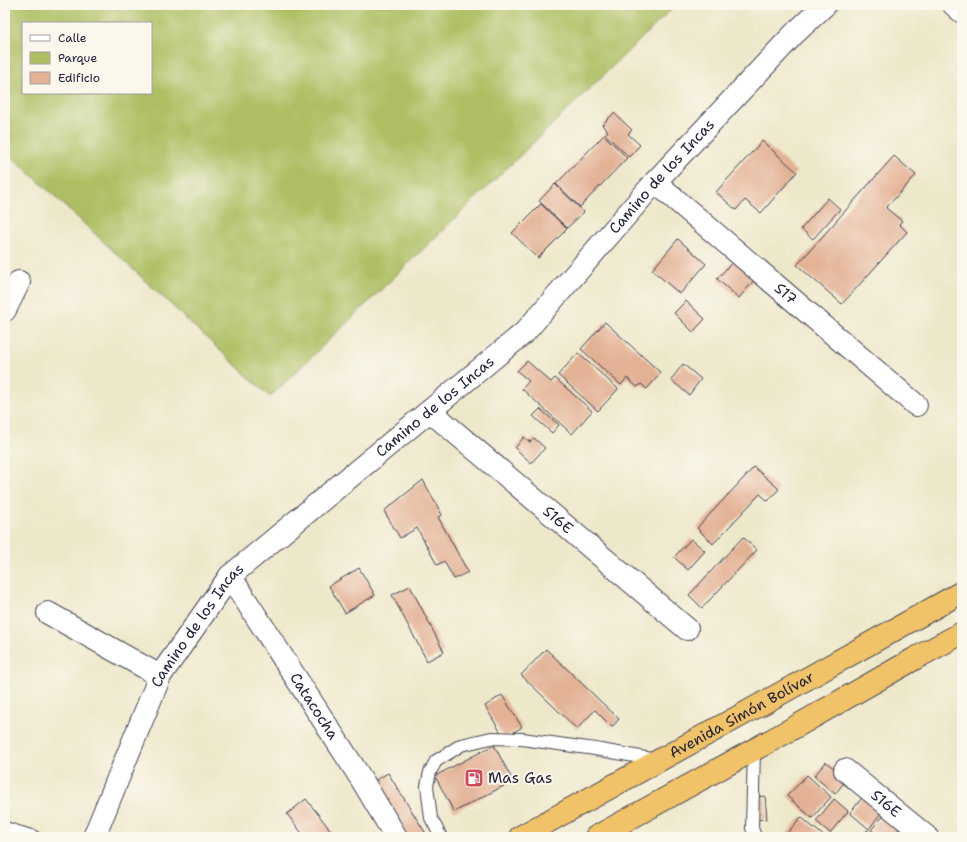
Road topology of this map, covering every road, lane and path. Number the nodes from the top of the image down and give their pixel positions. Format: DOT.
graph roads {
  1 [pos="825,5"];
  2 [pos="954,5"];
  3 [pos="962,12"];
  4 [pos="655,182"];
  5 [pos="19,282"];
  6 [pos="5,310"];
  7 [pos="916,405"];
  8 [pos="430,411"];
  9 [pos="230,576"];
  10 [pos="962,592"];
  11 [pos="48,612"];
  12 [pos="687,629"];
  13 [pos="962,633"];
  14 [pos="160,676"];
  15 [pos="754,750"];
  16 [pos="658,760"];
  17 [pos="845,770"];
  18 [pos="5,828"];
  19 [pos="34,837"];
  20 [pos="94,837"];
  21 [pos="396,837"];
  22 [pos="441,837"];
  23 [pos="520,837"];
  24 [pos="596,837"];
  25 [pos="755,837"];
  26 [pos="927,837"];
  1 -- 4 [label="street, Camino de los Incas"];
  2 -- 3 [label="street"];
  4 -- 7 [label="street, S17"];
  4 -- 8 [label="street, Camino de los Incas"];
  5 -- 6 [label="street"];
  8 -- 9 [label="street, Camino de los Incas"];
  8 -- 12 [label="street, S16E"];
  9 -- 14 [label="street, Camino de los Incas"];
  9 -- 21 [label="street, Catacocha"];
  10 -- 16 [label="highway, Avenida Simón Bolívar"];
  11 -- 14 [label="street"];
  13 -- 15 [label="highway"];
  14 -- 20 [label="street, Camino de los Incas"];
  15 -- 24 [label="highway"];
  15 -- 25 [label="lane"];
  16 -- 22 [label="lane"];
  16 -- 23 [label="highway, Avenida Simón Bolívar"];
  17 -- 26 [label="street, S16E"];
  18 -- 19 [label="lane"];
}
